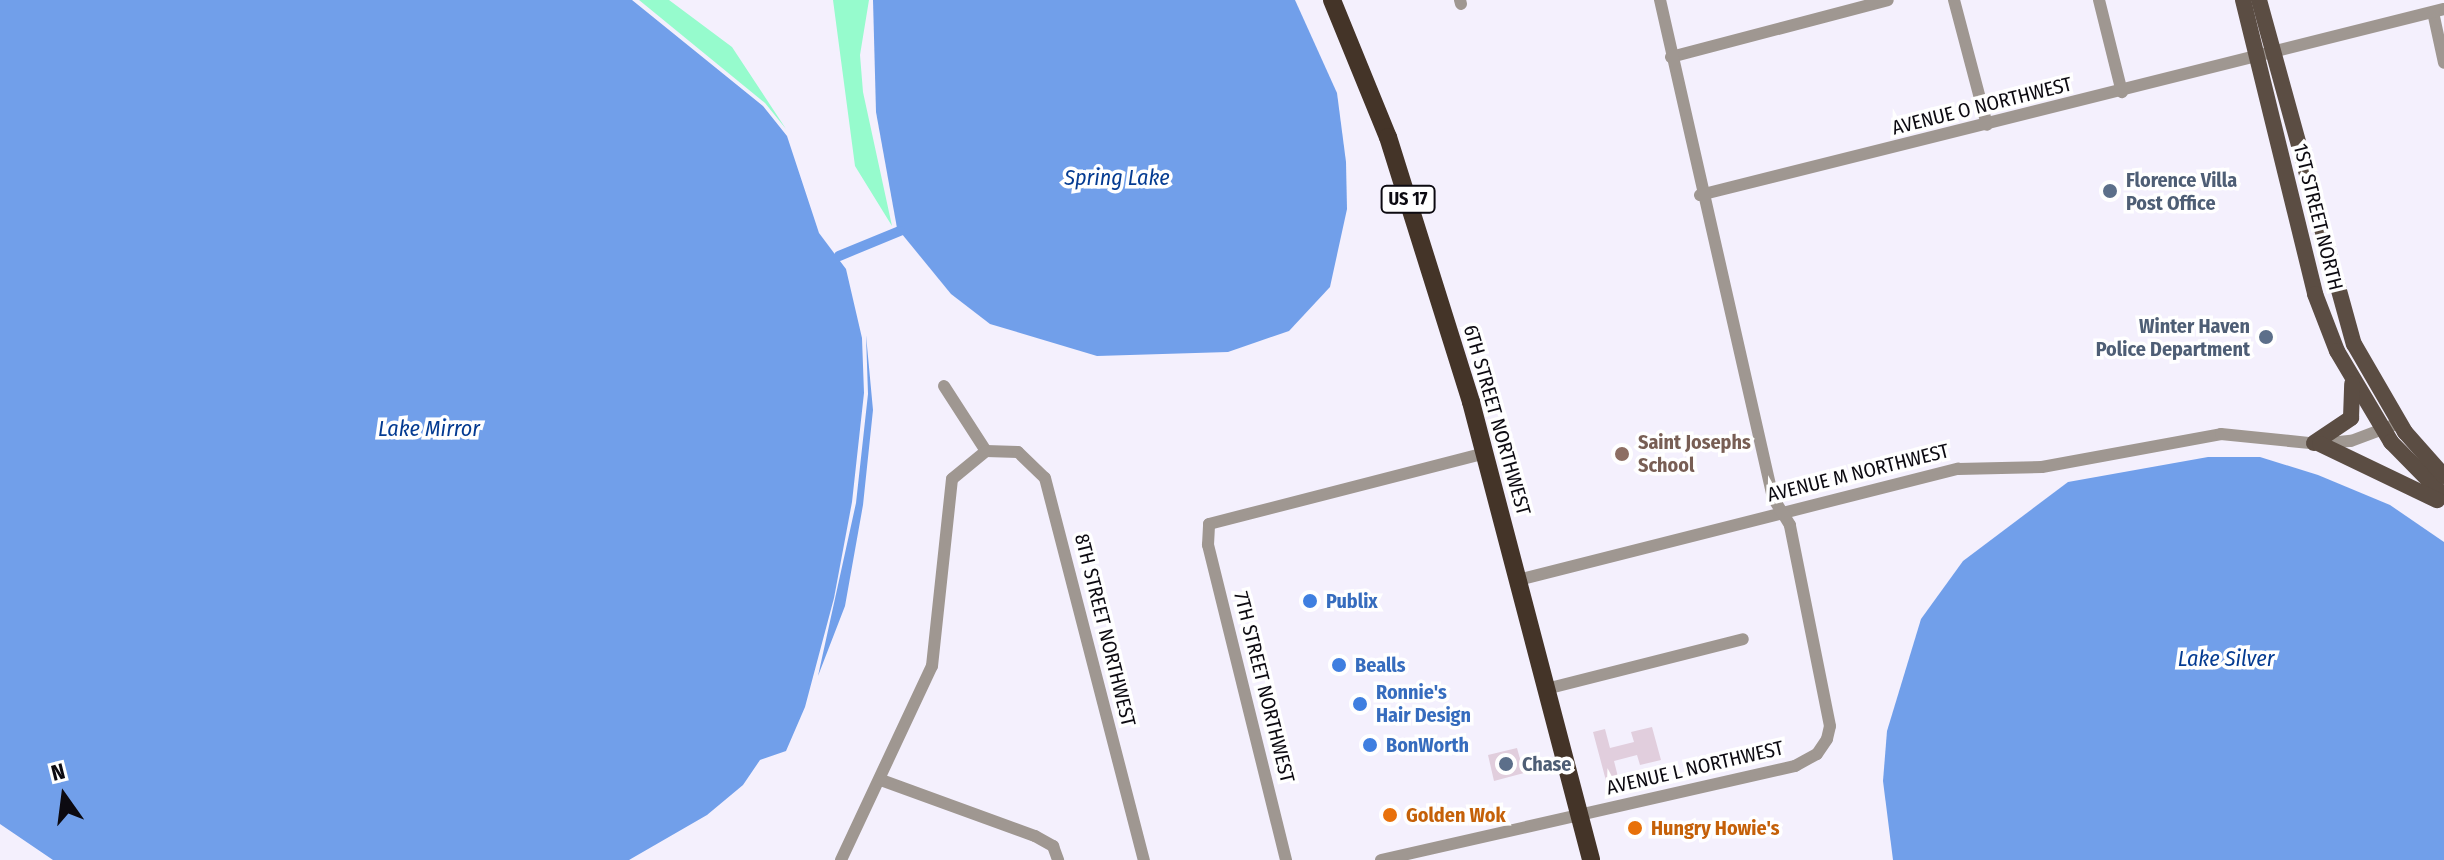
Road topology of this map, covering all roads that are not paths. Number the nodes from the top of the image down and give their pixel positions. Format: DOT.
graph roads {
  1 [pos="1332,0"];
  2 [pos="1660,0"];
  3 [pos="1888,0"];
  4 [pos="1954,0"];
  5 [pos="2099,0"];
  6 [pos="2243,0"];
  7 [pos="2259,0"];
  8 [pos="2438,10"];
  9 [pos="2265,56"];
  10 [pos="1671,57"];
  11 [pos="2444,63"];
  12 [pos="2122,92"];
  13 [pos="1987,125"];
  14 [pos="1700,195"];
  15 [pos="2344,317"];
  16 [pos="2326,322"];
  17 [pos="2352,382"];
  18 [pos="944,386"];
  19 [pos="2397,420"];
  20 [pos="2384,432"];
  21 [pos="2317,444"];
  22 [pos="986,451"];
  23 [pos="1486,453"];
  24 [pos="2444,476"];
  25 [pos="2444,496"];
  26 [pos="2444,504"];
  27 [pos="1780,514"];
  28 [pos="1518,580"];
  29 [pos="1743,639"];
  30 [pos="1546,689"];
  31 [pos="881,780"];
  32 [pos="1579,813"];
  33 [pos="841,860"];
  34 [pos="1058,860"];
  35 [pos="1144,860"];
  36 [pos="1286,860"];
  37 [pos="1381,860"];
  38 [pos="1591,860"];
  1 -- 23 [label="highway, 6TH STREET NORTHWEST / US 17"];
  2 -- 10 [label="street, AVENUE L NORTHWEST"];
  3 -- 10 [label="street"];
  4 -- 13 [label="street"];
  5 -- 12 [label="street"];
  6 -- 9 [label="main road, 1ST STREET NORTH"];
  7 -- 9 [label="main road, 1ST STREET NORTH"];
  8 -- 9 [label="street, AVENUE O NORTHWEST"];
  8 -- 11 [label="street"];
  9 -- 12 [label="street, AVENUE O NORTHWEST"];
  9 -- 15 [label="main road, 1ST STREET NORTH"];
  9 -- 16 [label="main road, 1ST STREET NORTH"];
  10 -- 14 [label="street, AVENUE L NORTHWEST"];
  12 -- 13 [label="street, AVENUE O NORTHWEST"];
  13 -- 14 [label="street, AVENUE O NORTHWEST"];
  14 -- 27 [label="street, AVENUE L NORTHWEST"];
  15 -- 16 [label="main road"];
  15 -- 19 [label="main road, 1ST STREET NORTH"];
  16 -- 17 [label="main road, 1ST STREET NORTH"];
  17 -- 20 [label="main road, 1ST STREET NORTH"];
  17 -- 21 [label="main road"];
  18 -- 22 [label="street"];
  19 -- 20 [label="street, AVENUE M NORTHWEST"];
  19 -- 24 [label="main road, 1ST STREET NORTH"];
  20 -- 21 [label="street, AVENUE M NORTHWEST"];
  20 -- 25 [label="main road, 1ST STREET NORTH"];
  21 -- 26 [label="main road"];
  21 -- 27 [label="street, AVENUE M NORTHWEST"];
  22 -- 31 [label="street"];
  22 -- 35 [label="street, 8TH STREET NORTHWEST"];
  23 -- 28 [label="highway, 6TH STREET NORTHWEST / US 17"];
  23 -- 36 [label="street, 7TH STREET NORTHWEST"];
  27 -- 28 [label="street, AVENUE M NORTHWEST"];
  27 -- 32 [label="street, AVENUE L NORTHWEST"];
  28 -- 30 [label="highway, 6TH STREET NORTHWEST / US 17"];
  29 -- 30 [label="street"];
  30 -- 32 [label="highway, 6TH STREET NORTHWEST / US 17"];
  31 -- 33 [label="street"];
  31 -- 34 [label="street"];
  32 -- 37 [label="street, AVENUE L NORTHWEST"];
  32 -- 38 [label="highway, 6TH STREET NORTHWEST / US 17"];
}
